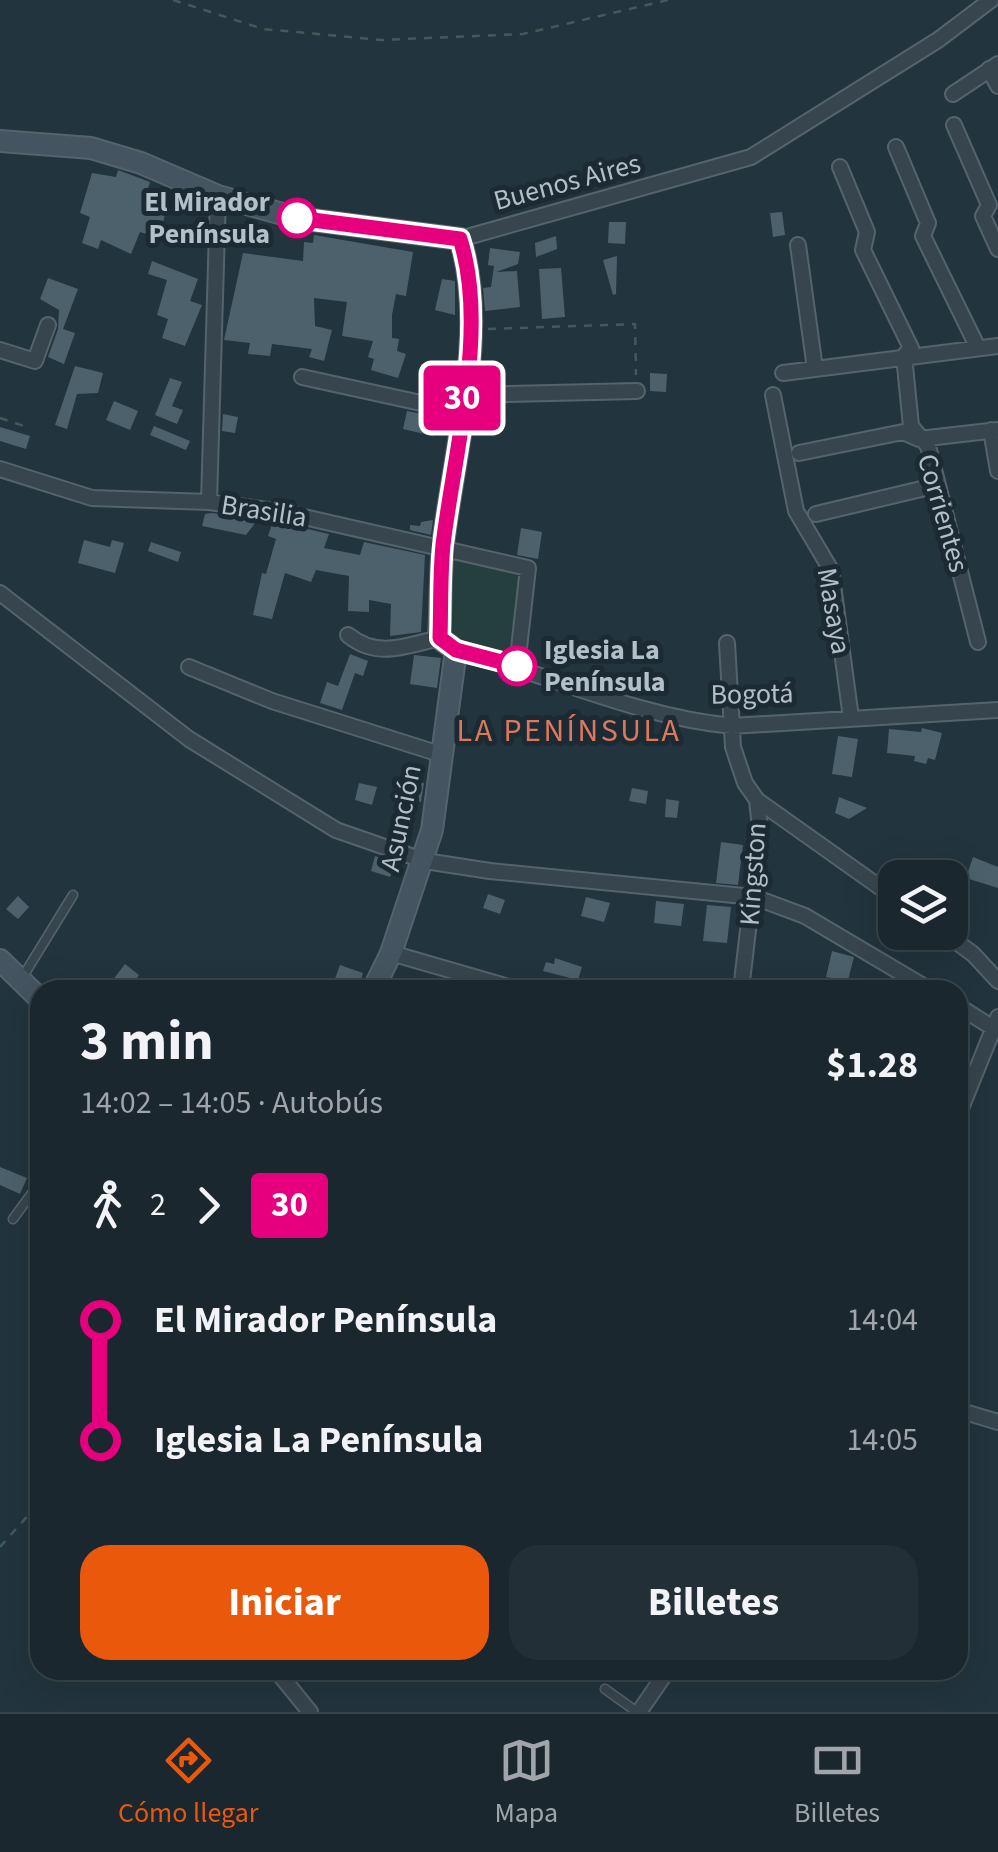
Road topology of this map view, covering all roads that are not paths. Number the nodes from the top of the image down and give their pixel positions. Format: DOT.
graph roads {
  1 [pos="991,0"];
  2 [pos="994,66"];
  3 [pos="998,86"];
  4 [pos="953,94"];
  5 [pos="954,125"];
  6 [pos="0,141"];
  7 [pos="896,147"];
  8 [pos="840,167"];
  9 [pos="218,196"];
  10 [pos="460,239"];
  11 [pos="798,245"];
  12 [pos="998,248"];
  13 [pos="48,325"];
  14 [pos="998,346"];
  15 [pos="978,348"];
  16 [pos="0,350"];
  17 [pos="904,356"];
  18 [pos="815,368"];
  19 [pos="782,373"];
  20 [pos="302,377"];
  21 [pos="637,391"];
  22 [pos="772,395"];
  23 [pos="462,403"];
  24 [pos="995,430"];
  25 [pos="920,439"];
  26 [pos="799,453"];
  27 [pos="0,469"];
  28 [pos="998,471"];
  29 [pos="938,486"];
  30 [pos="209,502"];
  31 [pos="816,514"];
  32 [pos="442,550"];
  33 [pos="0,593"];
  34 [pos="348,636"];
  35 [pos="978,642"];
  36 [pos="727,643"];
  37 [pos="448,644"];
  38 [pos="517,666"];
  39 [pos="189,667"];
  40 [pos="998,710"];
  41 [pos="851,718"];
  42 [pos="732,726"];
  43 [pos="443,755"];
  44 [pos="758,800"];
  45 [pos="425,860"];
  46 [pos="878,886"];
  47 [pos="73,895"];
  48 [pos="754,897"];
  49 [pos="968,950"];
  50 [pos="391,954"];
  51 [pos="0,960"];
  52 [pos="378,980"];
  53 [pos="483,980"];
  54 [pos="742,980"];
  55 [pos="913,980"];
  56 [pos="998,980"];
  57 [pos="20,982"];
  58 [pos="30,990"];
  59 [pos="968,1011"];
  60 [pos="997,1025"];
  61 [pos="968,1093"];
  62 [pos="30,1195"];
  63 [pos="12,1218"];
  64 [pos="968,1413"];
  65 [pos="998,1422"];
  66 [pos="284,1680"];
  67 [pos="661,1680"];
  68 [pos="605,1689"];
  69 [pos="310,1712"];
  70 [pos="638,1712"];
  1 -- 10 [label="street, Buenos Aires"];
  2 -- 3 [label="street"];
  2 -- 4 [label="street"];
  5 -- 12 [label="street"];
  6 -- 9 [label="street, Buenos Aires"];
  7 -- 15 [label="street"];
  8 -- 17 [label="street, Corrientes"];
  9 -- 10 [label="street, Buenos Aires"];
  9 -- 30 [label="street"];
  10 -- 23 [label="street, Asunción"];
  11 -- 18 [label="street"];
  13 -- 16 [label="street"];
  14 -- 15 [label="street"];
  15 -- 17 [label="street"];
  17 -- 18 [label="street"];
  17 -- 25 [label="street, Corrientes"];
  18 -- 19 [label="street"];
  20 -- 23 [label="street"];
  21 -- 23 [label="street"];
  22 -- 41 [label="street, Masaya"];
  23 -- 32 [label="street, Asunción"];
  24 -- 25 [label="street"];
  24 -- 28 [label="street"];
  25 -- 26 [label="street"];
  25 -- 29 [label="street, Corrientes"];
  27 -- 30 [label="street, Brasilia"];
  29 -- 31 [label="street"];
  29 -- 35 [label="street, Corrientes"];
  30 -- 32 [label="street, Brasilia"];
  32 -- 37 [label="street, Asunción"];
  32 -- 38 [label="street, Brasilia"];
  33 -- 45 [label="street"];
  34 -- 37 [label="street, Bogotá"];
  36 -- 42 [label="street, Kingston"];
  37 -- 38 [label="street, Bogotá"];
  37 -- 43 [label="street, Asunción"];
  38 -- 42 [label="street, Bogotá"];
  39 -- 43 [label="street"];
  40 -- 41 [label="street, Bogotá"];
  41 -- 42 [label="street, Bogotá"];
  42 -- 44 [label="street, Kingston"];
  43 -- 45 [label="street, Asunción"];
  44 -- 46 [label="street"];
  44 -- 48 [label="street, Kingston"];
  45 -- 48 [label="street"];
  45 -- 50 [label="street, Asunción"];
  47 -- 57 [label="lane"];
  48 -- 54 [label="street, Kingston"];
  48 -- 55 [label="street"];
  49 -- 56 [label="street"];
  50 -- 52 [label="street, Asunción"];
  50 -- 53 [label="street"];
  51 -- 57 [label="street"];
  57 -- 58 [label="street"];
  59 -- 60 [label="street"];
  60 -- 61 [label="street"];
  62 -- 63 [label="lane"];
  64 -- 65 [label="street"];
  66 -- 69 [label="street"];
  67 -- 70 [label="street"];
  68 -- 70 [label="lane"];
}
